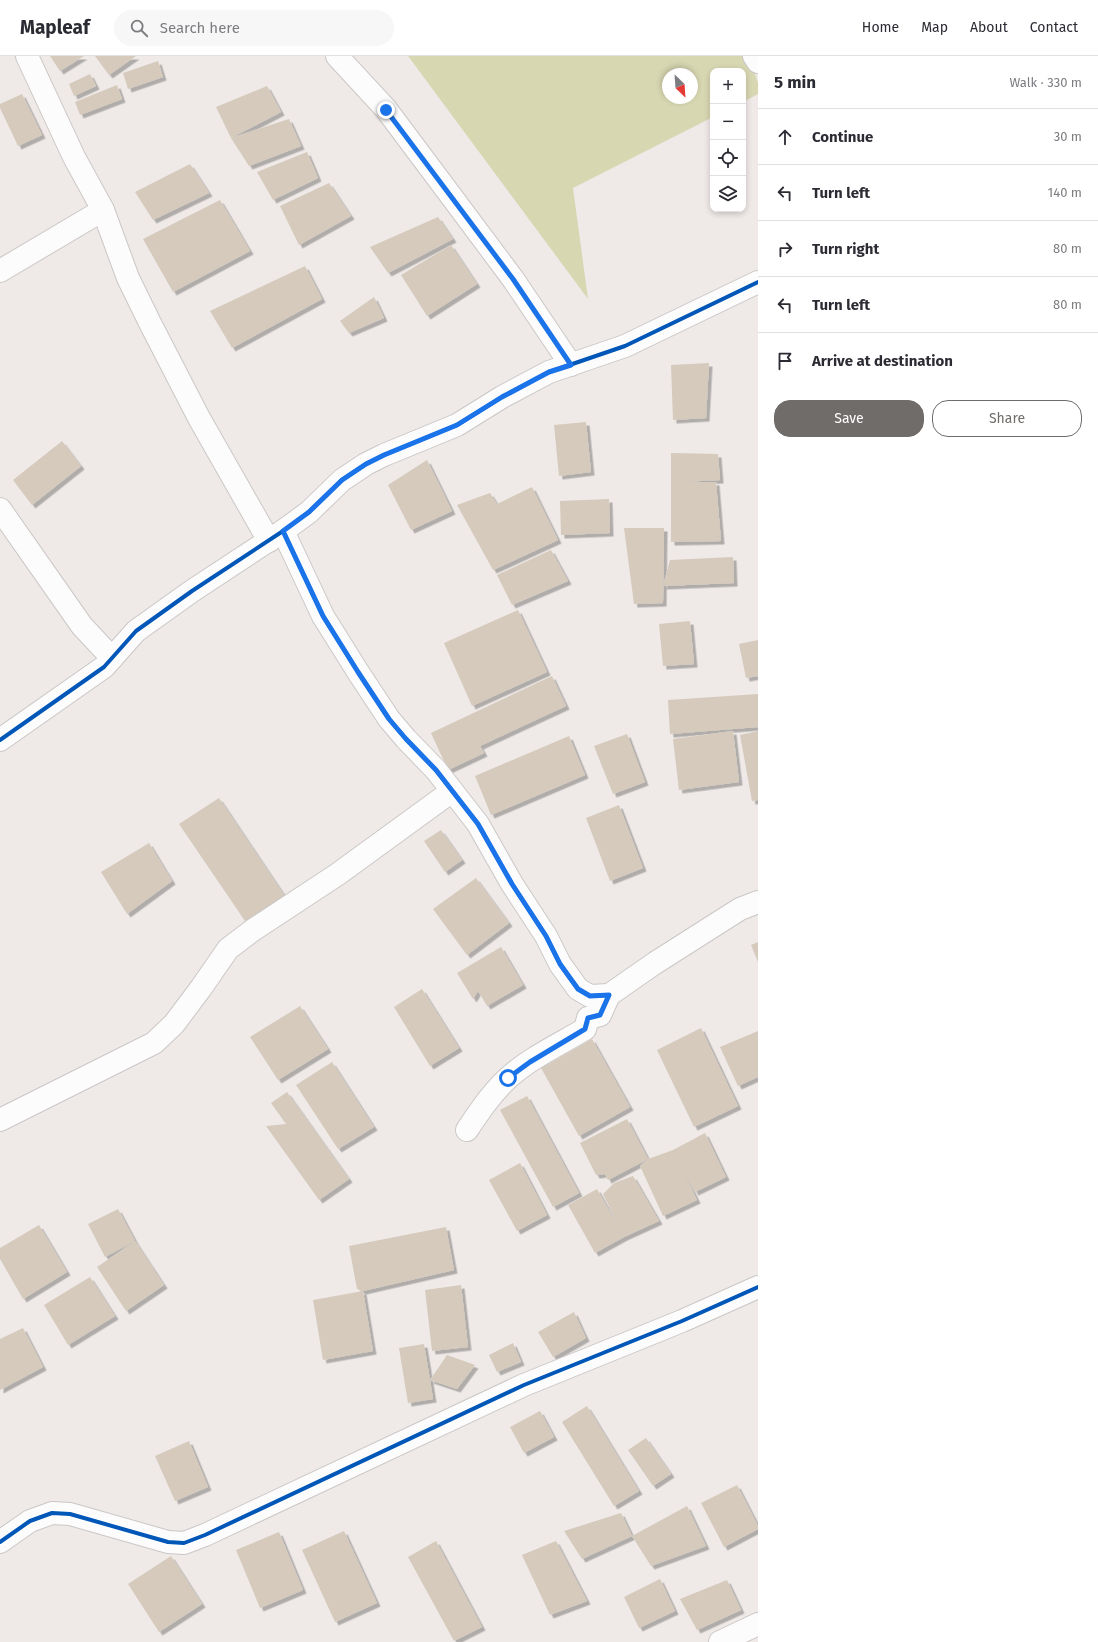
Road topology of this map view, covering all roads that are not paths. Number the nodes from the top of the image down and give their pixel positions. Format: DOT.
graph roads {
  1 [pos="27,56"];
  2 [pos="336,56"];
  3 [pos="754,56"];
  4 [pos="758,62"];
  5 [pos="103,210"];
  6 [pos="0,271"];
  7 [pos="758,282"];
  8 [pos="571,365"];
  9 [pos="0,509"];
  10 [pos="276,536"];
  11 [pos="112,658"];
  12 [pos="0,740"];
  13 [pos="452,791"];
  14 [pos="758,902"];
  15 [pos="609,995"];
  16 [pos="0,1120"];
  17 [pos="467,1130"];
  18 [pos="758,1287"];
  19 [pos="0,1542"];
  20 [pos="758,1624"];
  21 [pos="720,1642"];
  1 -- 5 [label="street"];
  2 -- 8 [label="street"];
  3 -- 4 [label="street"];
  5 -- 6 [label="street"];
  5 -- 10 [label="street"];
  7 -- 8 [label="street"];
  8 -- 10 [label="street"];
  9 -- 11 [label="street"];
  10 -- 11 [label="street"];
  10 -- 13 [label="street"];
  11 -- 12 [label="street"];
  13 -- 15 [label="street"];
  13 -- 16 [label="street"];
  14 -- 15 [label="street"];
  15 -- 17 [label="street"];
  18 -- 19 [label="street"];
  20 -- 21 [label="street"];
}
